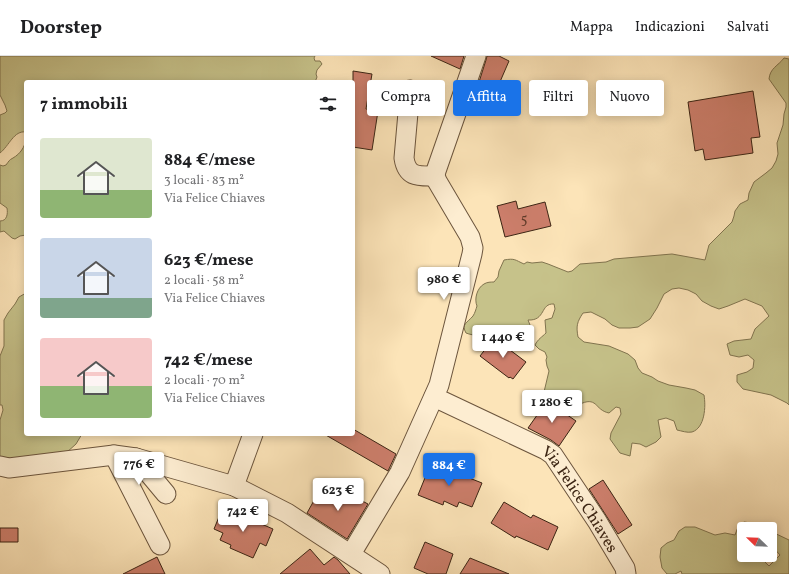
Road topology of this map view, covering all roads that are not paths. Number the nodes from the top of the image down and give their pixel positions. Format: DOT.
graph roads {
  1 [pos="476,56"];
  2 [pos="401,116"];
  3 [pos="435,176"];
  4 [pos="434,397"];
  5 [pos="252,436"];
  6 [pos="114,455"];
  7 [pos="136,458"];
  8 [pos="0,466"];
  9 [pos="234,486"];
  10 [pos="166,494"];
  11 [pos="160,545"];
  12 [pos="351,554"];
  13 [pos="380,574"];
  14 [pos="626,574"];
  1 -- 3 [label="street"];
  2 -- 3 [label="street"];
  3 -- 4 [label="street"];
  4 -- 12 [label="street"];
  4 -- 14 [label="street, Via Felice Chiaves"];
  5 -- 9 [label="street"];
  6 -- 7 [label="street"];
  6 -- 8 [label="street"];
  6 -- 11 [label="street"];
  7 -- 9 [label="street"];
  7 -- 10 [label="street"];
  9 -- 12 [label="street"];
  12 -- 13 [label="street"];
}
